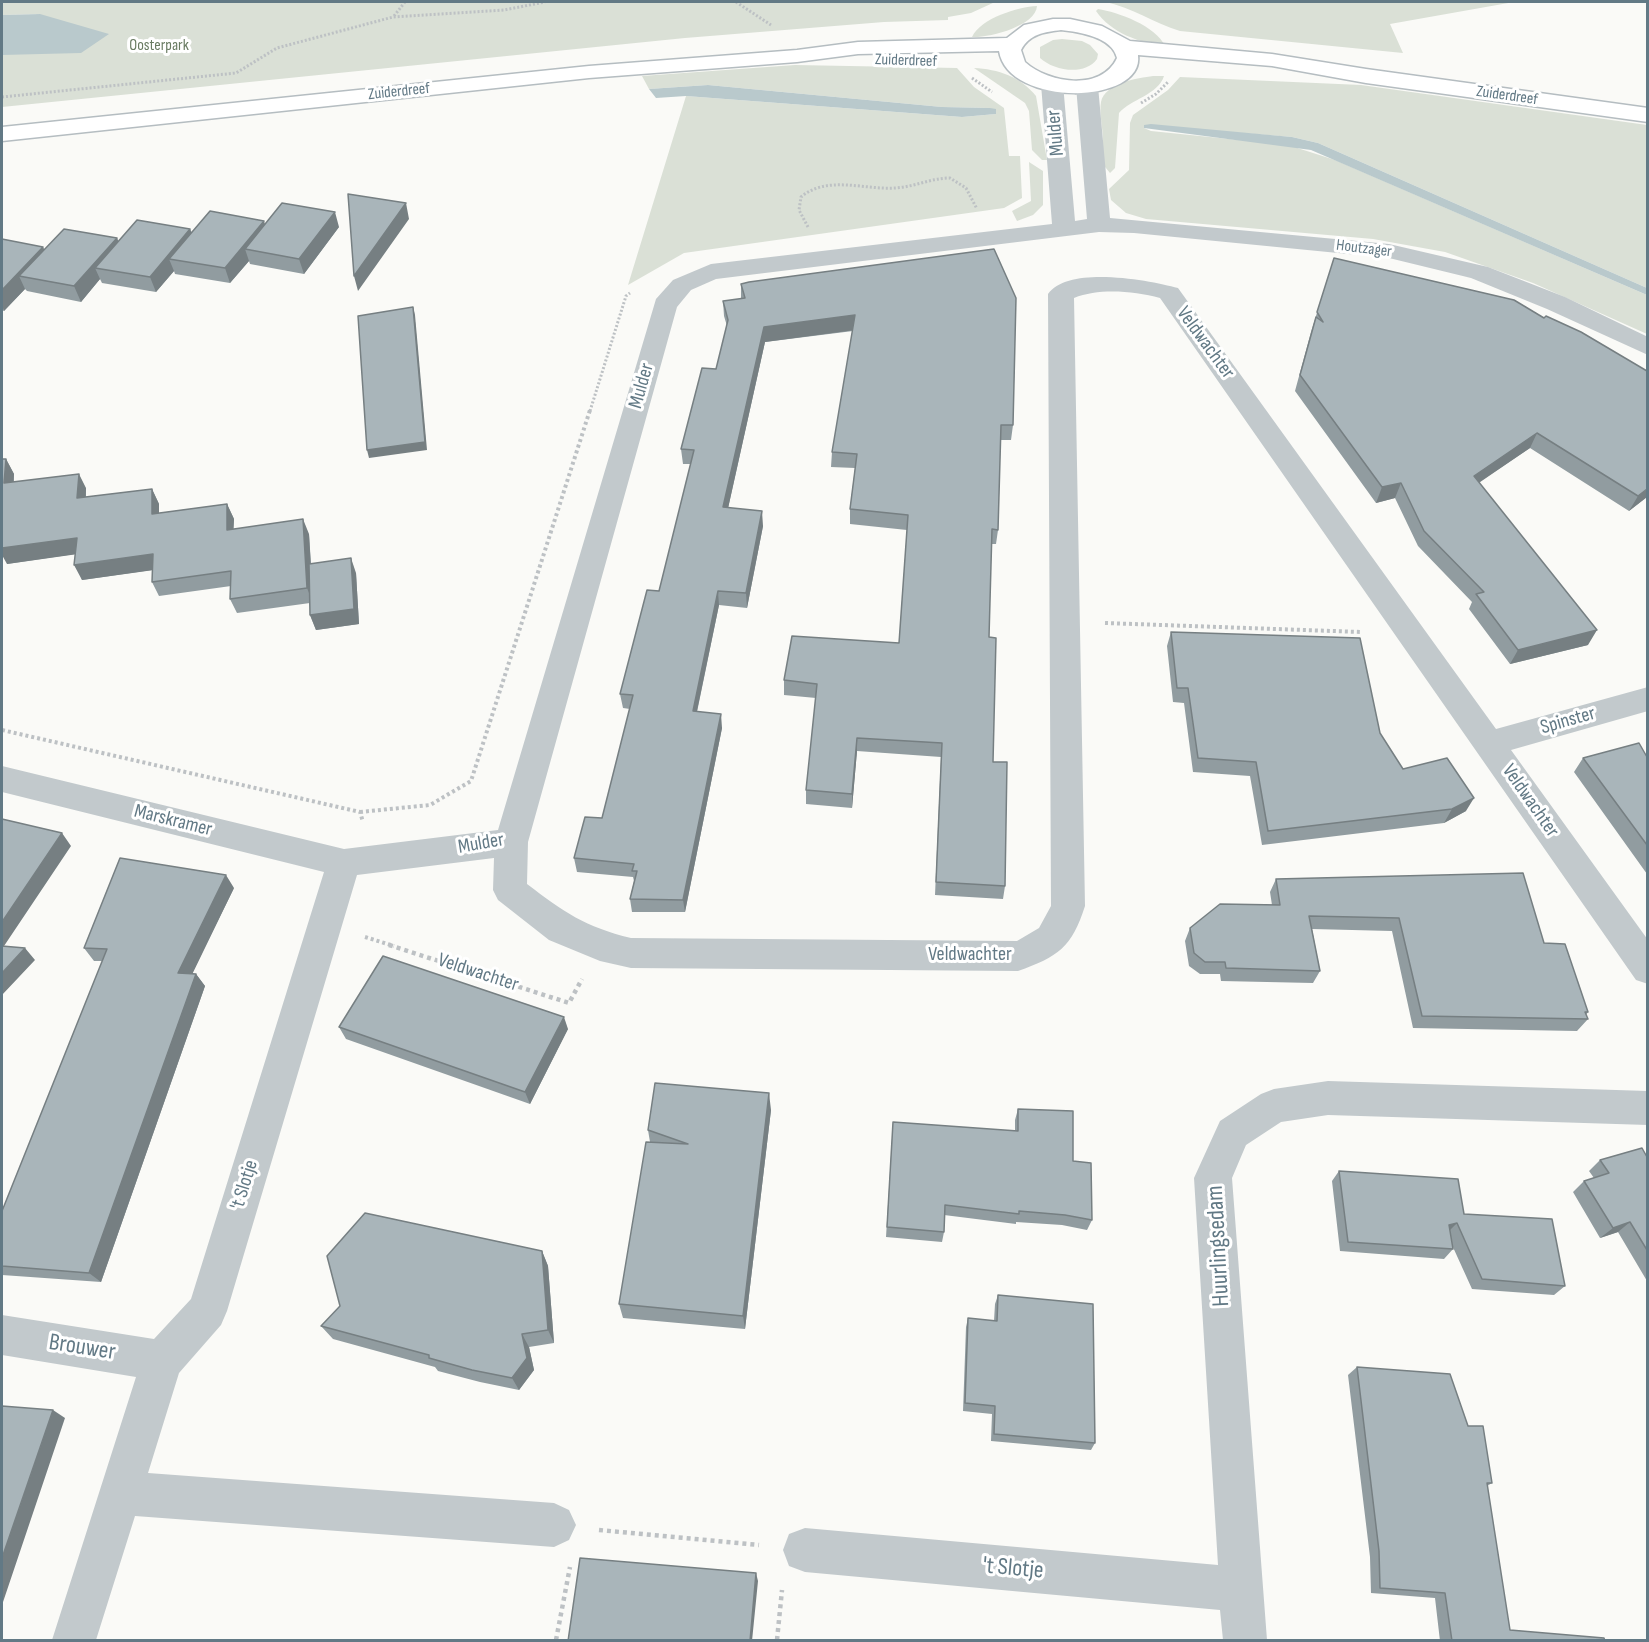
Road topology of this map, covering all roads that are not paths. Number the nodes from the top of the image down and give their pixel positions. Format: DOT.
graph roads {
  1 [pos="1047,2"];
  2 [pos="1046,26"];
  3 [pos="1013,54"];
  4 [pos="1124,57"];
  5 [pos="1052,84"];
  6 [pos="1087,86"];
  7 [pos="1647,115"];
  8 [pos="2,134"];
  9 [pos="1100,225"];
  10 [pos="1064,229"];
  11 [pos="1647,347"];
  12 [pos="1647,699"];
  13 [pos="1489,744"];
  14 [pos="2,779"];
  15 [pos="511,842"];
  16 [pos="359,862"];
  17 [pos="1647,969"];
  18 [pos="1647,1108"];
  19 [pos="2,1335"];
  20 [pos="162,1361"];
  21 [pos="121,1493"];
  22 [pos="566,1526"];
  23 [pos="795,1549"];
  24 [pos="1242,1590"];
  25 [pos="74,1641"];
  26 [pos="1245,1641"];
  1 -- 2 [label="street"];
  2 -- 3 [label="street"];
  2 -- 4 [label="street"];
  3 -- 5 [label="street"];
  3 -- 8 [label="street, Zuiderdreef"];
  4 -- 6 [label="street"];
  4 -- 7 [label="street, Zuiderdreef"];
  5 -- 6 [label="street"];
  5 -- 10 [label="street, Mulder"];
  6 -- 9 [label="street, Mulder"];
  9 -- 10 [label="street, Houtzager"];
  9 -- 11 [label="street, Houtzager"];
  10 -- 15 [label="street, Mulder"];
  12 -- 13 [label="street, Spinster"];
  13 -- 15 [label="street, Veldwachter"];
  13 -- 17 [label="street, Veldwachter"];
  14 -- 16 [label="street, Marskramer"];
  15 -- 16 [label="street, Mulder"];
  16 -- 20 [label="street, 't Slotje"];
  18 -- 24 [label="street, Huurlingsedam"];
  19 -- 20 [label="street, Brouwer"];
  20 -- 21 [label="street, 't Slotje"];
  21 -- 22 [label="street"];
  21 -- 25 [label="street, 't Slotje"];
  23 -- 24 [label="street, 't Slotje"];
  24 -- 26 [label="street, Huurlingsedam"];
}
